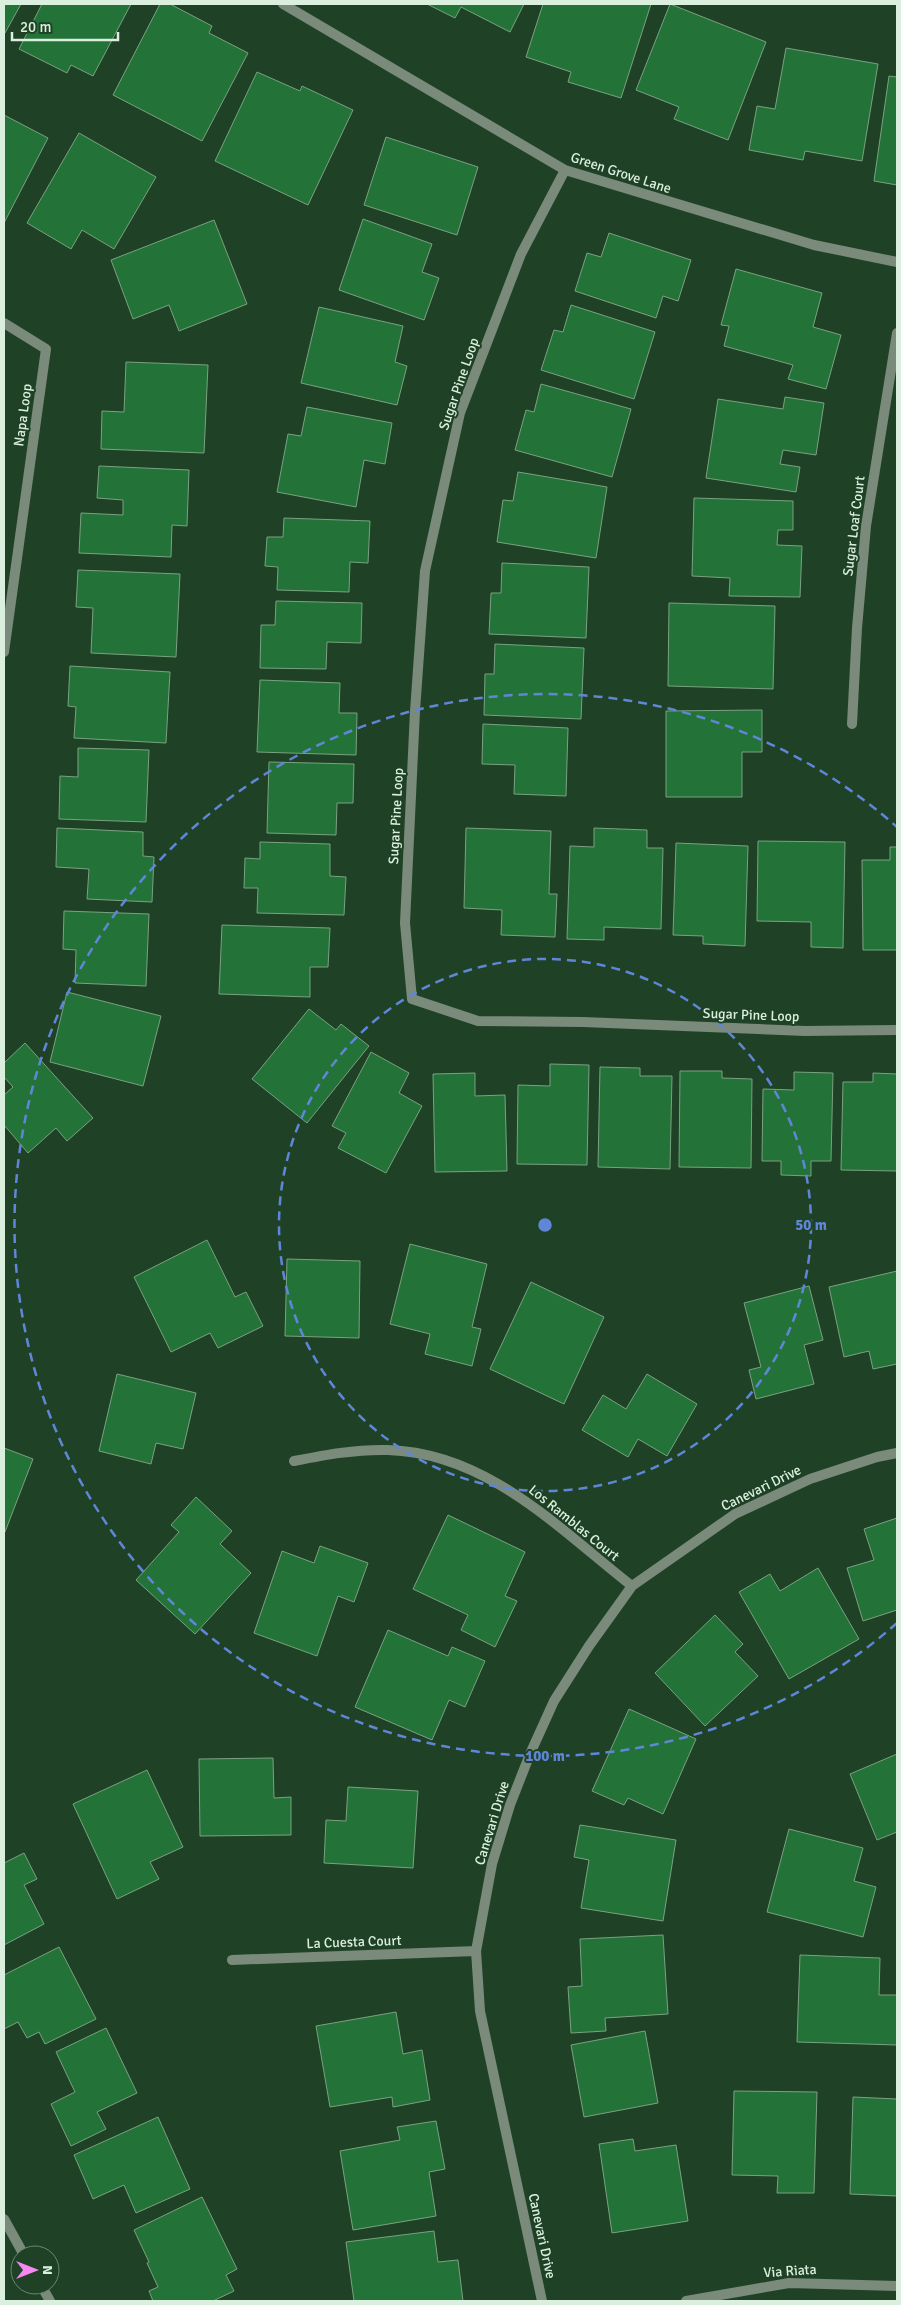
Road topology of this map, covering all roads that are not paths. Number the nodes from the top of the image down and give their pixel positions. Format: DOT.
graph roads {
  1 [pos="283,4"];
  2 [pos="565,170"];
  3 [pos="897,262"];
  4 [pos="4,323"];
  5 [pos="897,333"];
  6 [pos="4,652"];
  7 [pos="852,724"];
  8 [pos="897,1030"];
  9 [pos="897,1453"];
  10 [pos="294,1461"];
  11 [pos="632,1586"];
  12 [pos="476,1951"];
  13 [pos="232,1960"];
  14 [pos="4,2219"];
  15 [pos="8,2235"];
  16 [pos="16,2245"];
  17 [pos="897,2286"];
  18 [pos="542,2301"];
  19 [pos="686,2301"];
  1 -- 2 [label="street, Green Grove Lane"];
  2 -- 3 [label="street, Green Grove Lane"];
  2 -- 8 [label="street, Sugar Pine Loop"];
  4 -- 6 [label="street, Napa Loop"];
  5 -- 7 [label="street, Sugar Loaf Court"];
  9 -- 11 [label="street, Canevari Drive"];
  10 -- 11 [label="street, Los Ramblas Court"];
  11 -- 12 [label="street, Canevari Drive"];
  12 -- 13 [label="street, La Cuesta Court"];
  12 -- 18 [label="street, Canevari Drive"];
  14 -- 15 [label="street"];
  15 -- 16 [label="street"];
  17 -- 19 [label="street, Via Riata"];
}
